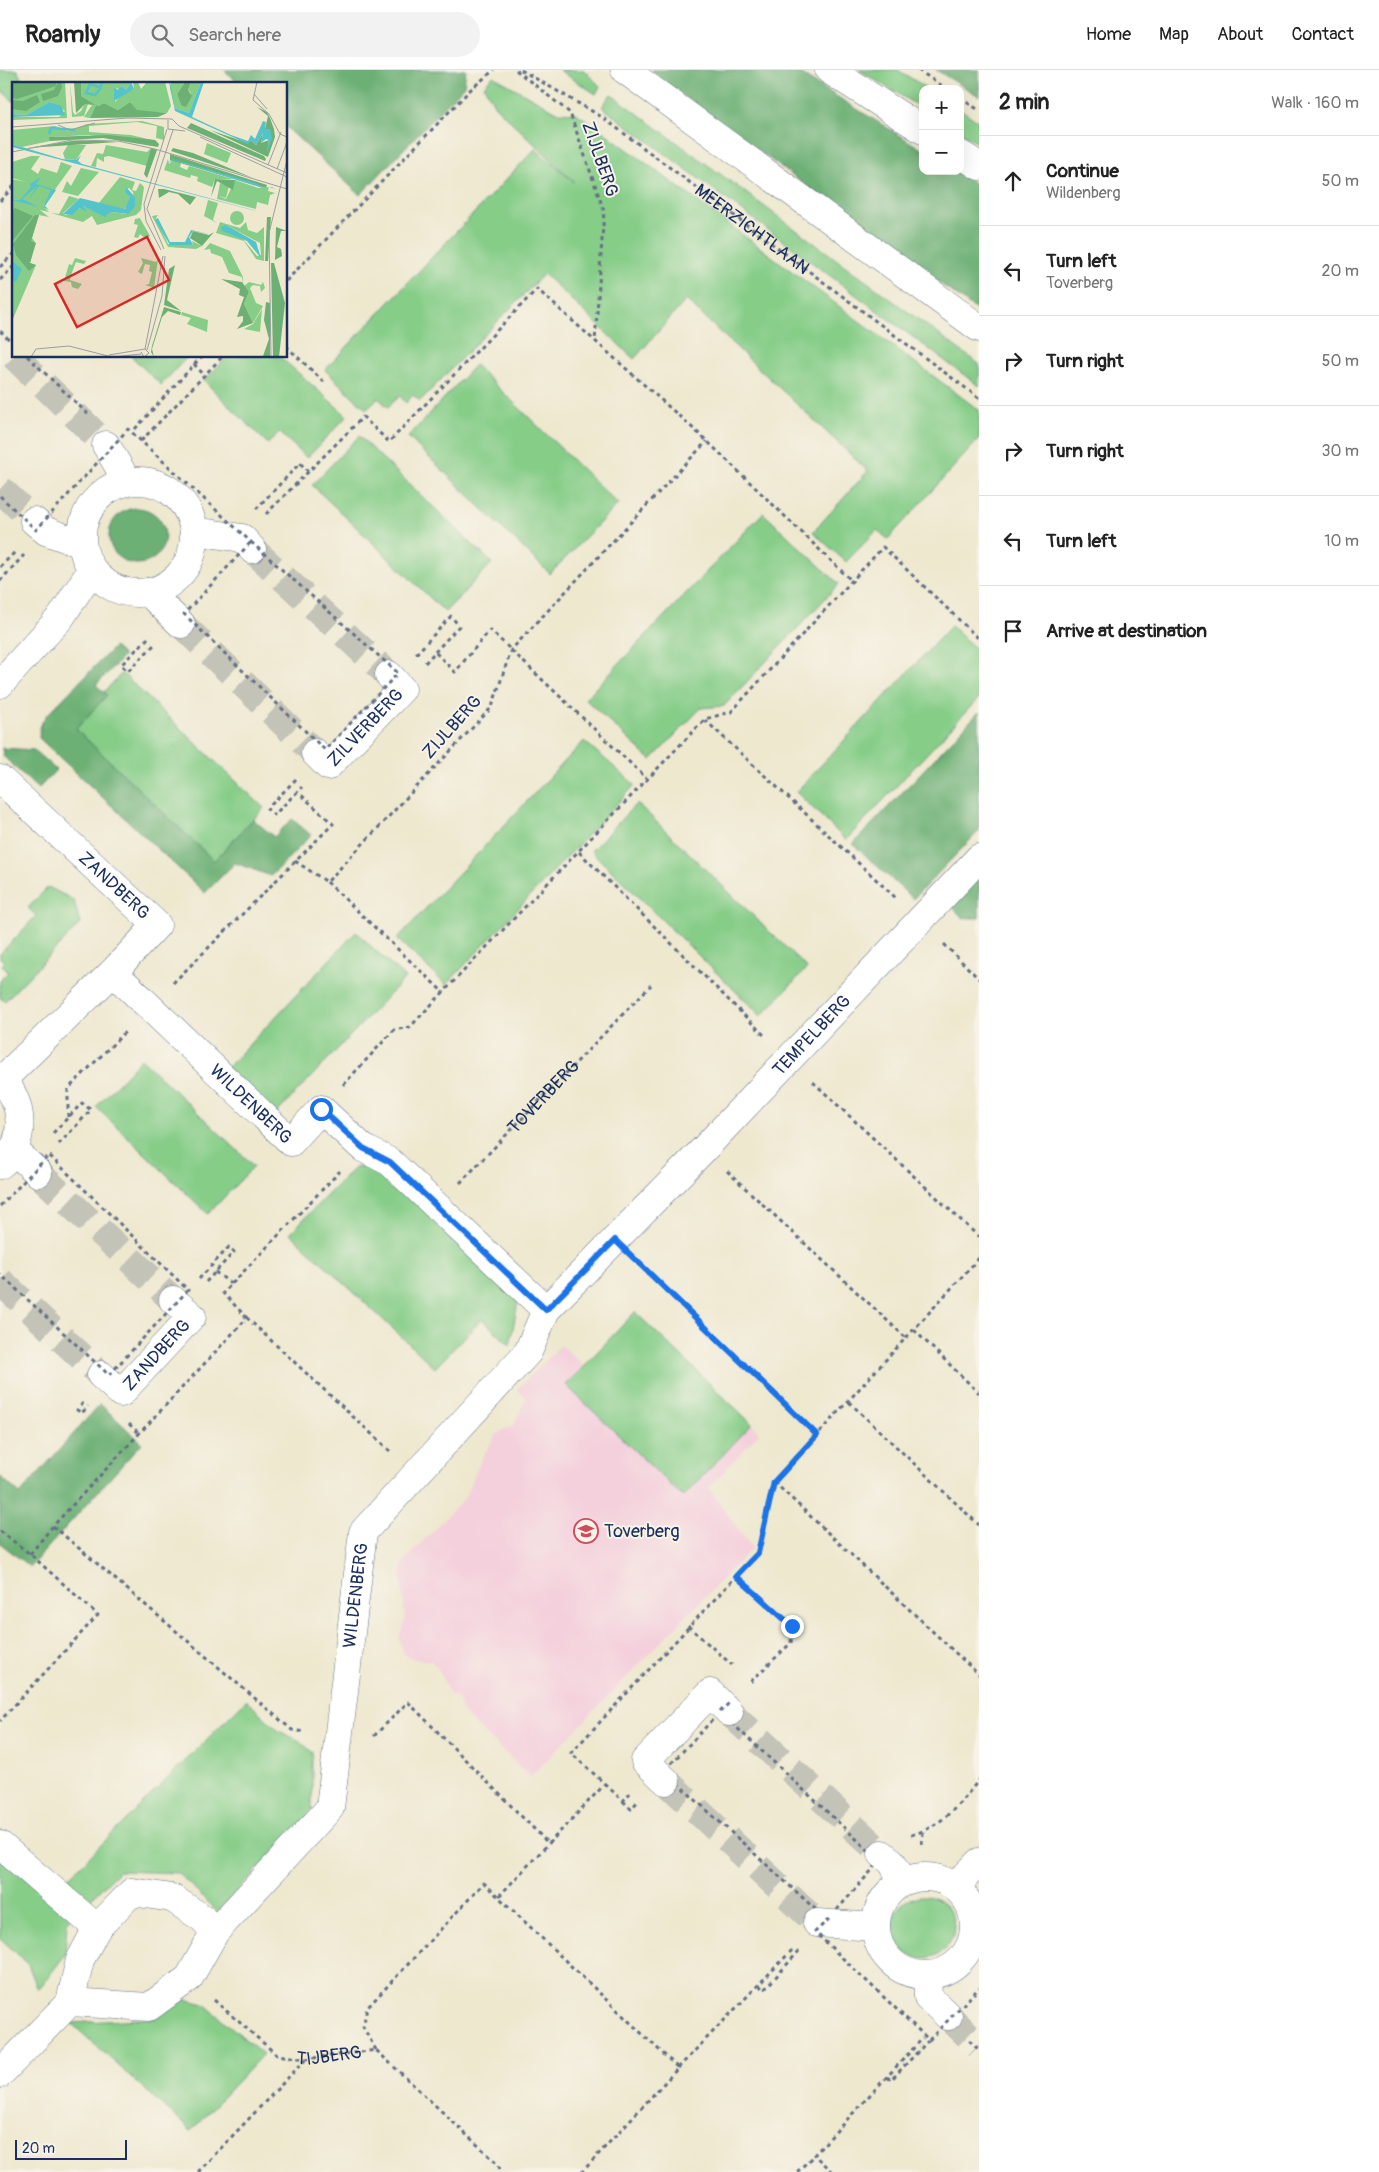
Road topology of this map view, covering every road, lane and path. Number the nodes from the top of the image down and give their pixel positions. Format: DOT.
graph roads {
  1 [pos="494,70"];
  2 [pos="516,70"];
  3 [pos="520,70"];
  4 [pos="625,70"];
  5 [pos="829,70"];
  6 [pos="918,70"];
  7 [pos="941,85"];
  8 [pos="964,101"];
  9 [pos="979,110"];
  10 [pos="919,127"];
  11 [pos="964,157"];
  12 [pos="979,166"];
  13 [pos="12,188"];
  14 [pos="0,201"];
  15 [pos="12,255"];
  16 [pos="0,267"];
  17 [pos="12,268"];
  18 [pos="288,279"];
  19 [pos="0,280"];
  20 [pos="979,328"];
  21 [pos="0,331"];
  22 [pos="12,342"];
  23 [pos="594,342"];
  24 [pos="288,348"];
  25 [pos="29,358"];
  26 [pos="200,358"];
  27 [pos="221,358"];
  28 [pos="194,364"];
  29 [pos="205,376"];
  30 [pos="324,382"];
  31 [pos="979,398"];
  32 [pos="91,417"];
  33 [pos="707,441"];
  34 [pos="141,442"];
  35 [pos="112,444"];
  36 [pos="308,471"];
  37 [pos="127,481"];
  38 [pos="0,496"];
  39 [pos="262,518"];
  40 [pos="34,520"];
  41 [pos="194,531"];
  42 [pos="246,532"];
  43 [pos="82,544"];
  44 [pos="92,569"];
  45 [pos="853,582"];
  46 [pos="148,592"];
  47 [pos="181,624"];
  48 [pos="979,639"];
  49 [pos="510,650"];
  50 [pos="435,652"];
  51 [pos="412,659"];
  52 [pos="398,676"];
  53 [pos="0,684"];
  54 [pos="705,719"];
  55 [pos="321,756"];
  56 [pos="299,776"];
  57 [pos="0,778"];
  58 [pos="647,779"];
  59 [pos="298,792"];
  60 [pos="579,852"];
  61 [pos="979,858"];
  62 [pos="294,861"];
  63 [pos="326,882"];
  64 [pos="920,921"];
  65 [pos="112,972"];
  66 [pos="979,979"];
  67 [pos="651,985"];
  68 [pos="444,993"];
  69 [pos="148,1008"];
  70 [pos="788,1059"];
  71 [pos="1,1079"];
  72 [pos="321,1109"];
  73 [pos="68,1117"];
  74 [pos="363,1148"];
  75 [pos="704,1149"];
  76 [pos="25,1161"];
  77 [pos="0,1206"];
  78 [pos="437,1207"];
  79 [pos="979,1237"];
  80 [pos="615,1240"];
  81 [pos="979,1258"];
  82 [pos="215,1272"];
  83 [pos="0,1274"];
  84 [pos="232,1284"];
  85 [pos="181,1299"];
  86 [pos="546,1310"];
  87 [pos="247,1318"];
  88 [pos="914,1330"];
  89 [pos="906,1338"];
  90 [pos="101,1375"];
  91 [pos="979,1393"];
  92 [pos="848,1402"];
  93 [pos="817,1435"];
  94 [pos="415,1475"];
  95 [pos="774,1482"];
  96 [pos="979,1525"];
  97 [pos="53,1526"];
  98 [pos="0,1531"];
  99 [pos="30,1554"];
  100 [pos="736,1576"];
  101 [pos="979,1675"];
  102 [pos="743,1689"];
  103 [pos="729,1706"];
  104 [pos="0,1721"];
  105 [pos="338,1736"];
  106 [pos="979,1780"];
  107 [pos="666,1781"];
  108 [pos="605,1784"];
  109 [pos="634,1790"];
  110 [pos="923,1832"];
  111 [pos="905,1836"];
  112 [pos="548,1843"];
  113 [pos="0,1845"];
  114 [pos="921,1850"];
  115 [pos="882,1854"];
  116 [pos="979,1862"];
  117 [pos="904,1882"];
  118 [pos="955,1887"];
  119 [pos="499,1896"];
  120 [pos="977,1924"];
  121 [pos="98,1928"];
  122 [pos="875,1928"];
  123 [pos="816,1929"];
  124 [pos="215,1932"];
  125 [pos="798,1944"];
  126 [pos="802,1947"];
  127 [pos="927,1976"];
  128 [pos="190,1978"];
  129 [pos="759,1985"];
  130 [pos="979,1988"];
  131 [pos="70,2002"];
  132 [pos="947,2015"];
  133 [pos="930,2040"];
  134 [pos="376,2050"];
  135 [pos="306,2060"];
  136 [pos="678,2068"];
  137 [pos="0,2074"];
  138 [pos="887,2077"];
  139 [pos="814,2155"];
  140 [pos="198,2172"];
  141 [pos="500,2172"];
  142 [pos="582,2172"];
  143 [pos="797,2172"];
  144 [pos="832,2172"];
  1 -- 18 [label="path"];
  2 -- 23 [label="path, ZIJLBERG"];
  3 -- 31 [label="path, MEERZICHTLAAN"];
  4 -- 20 [label="street"];
  5 -- 10 [label="street"];
  6 -- 7 [label="path"];
  8 -- 9 [label="path"];
  11 -- 12 [label="street"];
  13 -- 14 [label="path"];
  15 -- 16 [label="path"];
  17 -- 19 [label="path"];
  21 -- 22 [label="path"];
  23 -- 33 [label="path"];
  23 -- 36 [label="path"];
  24 -- 30 [label="path"];
  25 -- 32 [label="path"];
  26 -- 28 [label="path"];
  27 -- 29 [label="path"];
  28 -- 29 [label="path"];
  28 -- 35 [label="path"];
  29 -- 34 [label="path"];
  33 -- 45 [label="path"];
  33 -- 49 [label="path, ZIJLBERG"];
  34 -- 35 [label="path, bridge"];
  34 -- 42 [label="path, bridge"];
  35 -- 37 [label="street"];
  35 -- 38 [label="path, bridge"];
  36 -- 39 [label="path"];
  36 -- 42 [label="path"];
  37 -- 41 [label="street"];
  37 -- 43 [label="street"];
  40 -- 43 [label="street"];
  41 -- 42 [label="street"];
  41 -- 46 [label="street"];
  42 -- 52 [label="path, bridge"];
  42 -- 55 [label="path, bridge"];
  43 -- 44 [label="street"];
  44 -- 46 [label="street"];
  44 -- 53 [label="street"];
  45 -- 48 [label="path"];
  45 -- 54 [label="path"];
  46 -- 47 [label="street"];
  49 -- 50 [label="path"];
  49 -- 58 [label="path"];
  49 -- 63 [label="path, ZIJLBERG"];
  50 -- 51 [label="path"];
  50 -- 52 [label="path"];
  52 -- 55 [label="path, bridge"];
  52 -- 55 [label="street, ZILVERBERG"];
  54 -- 58 [label="path"];
  54 -- 64 [label="path"];
  55 -- 56 [label="path"];
  57 -- 65 [label="street, ZANDBERG"];
  58 -- 60 [label="path"];
  59 -- 62 [label="path"];
  60 -- 68 [label="path"];
  60 -- 70 [label="path"];
  61 -- 64 [label="street, TEMPELBERG"];
  62 -- 63 [label="path"];
  62 -- 69 [label="path"];
  63 -- 68 [label="path"];
  64 -- 66 [label="path"];
  64 -- 70 [label="street, TEMPELBERG"];
  65 -- 69 [label="street, WILDENBERG"];
  65 -- 71 [label="street, ZANDBERG"];
  67 -- 78 [label="path, TOVERBERG"];
  68 -- 72 [label="path"];
  69 -- 72 [label="street, WILDENBERG"];
  69 -- 73 [label="path"];
  70 -- 75 [label="street, TEMPELBERG"];
  70 -- 79 [label="path"];
  71 -- 76 [label="street, ZANDBERG"];
  72 -- 74 [label="street"];
  73 -- 76 [label="path"];
  73 -- 76 [label="path"];
  74 -- 78 [label="street"];
  74 -- 84 [label="path"];
  75 -- 80 [label="street"];
  75 -- 89 [label="path"];
  76 -- 77 [label="path, bridge"];
  76 -- 85 [label="path, bridge"];
  78 -- 86 [label="street"];
  80 -- 86 [label="street"];
  80 -- 93 [label="path"];
  81 -- 88 [label="path"];
  82 -- 84 [label="path"];
  82 -- 85 [label="path"];
  82 -- 85 [label="path"];
  83 -- 85 [label="path, bridge"];
  84 -- 87 [label="path"];
  85 -- 90 [label="street, ZANDBERG"];
  86 -- 94 [label="street"];
  87 -- 94 [label="path"];
  87 -- 97 [label="path"];
  88 -- 89 [label="path"];
  88 -- 91 [label="path"];
  89 -- 92 [label="path"];
  92 -- 93 [label="path"];
  92 -- 96 [label="path"];
  93 -- 95 [label="path"];
  94 -- 105 [label="street, WILDENBERG"];
  95 -- 100 [label="path"];
  95 -- 101 [label="path"];
  97 -- 99 [label="path"];
  97 -- 105 [label="path"];
  98 -- 99 [label="path"];
  99 -- 104 [label="path"];
  100 -- 102 [label="path"];
  100 -- 108 [label="path"];
  103 -- 107 [label="street"];
  103 -- 123 [label="path"];
  103 -- 123 [label="path"];
  105 -- 112 [label="path"];
  105 -- 124 [label="street"];
  106 -- 110 [label="path"];
  108 -- 109 [label="path"];
  108 -- 112 [label="path"];
  110 -- 111 [label="path"];
  110 -- 114 [label="path"];
  112 -- 119 [label="path"];
  113 -- 121 [label="street"];
  115 -- 117 [label="street"];
  116 -- 118 [label="street"];
  117 -- 118 [label="street"];
  117 -- 122 [label="street"];
  118 -- 120 [label="street"];
  119 -- 134 [label="path"];
  119 -- 136 [label="path"];
  120 -- 127 [label="street"];
  121 -- 124 [label="street"];
  121 -- 131 [label="street"];
  122 -- 123 [label="street"];
  122 -- 127 [label="street"];
  123 -- 133 [label="path, bridge"];
  124 -- 128 [label="street"];
  125 -- 129 [label="path"];
  126 -- 129 [label="path"];
  127 -- 132 [label="street"];
  128 -- 131 [label="street"];
  128 -- 135 [label="path, TIJBERG"];
  129 -- 136 [label="path"];
  130 -- 133 [label="path, bridge"];
  131 -- 137 [label="street"];
  132 -- 138 [label="path"];
  133 -- 138 [label="path"];
  134 -- 135 [label="path, TIJBERG"];
  134 -- 141 [label="path, TIJBERG"];
  135 -- 140 [label="path"];
  136 -- 142 [label="path"];
  138 -- 139 [label="path"];
  139 -- 143 [label="path"];
  139 -- 144 [label="path"];
}
